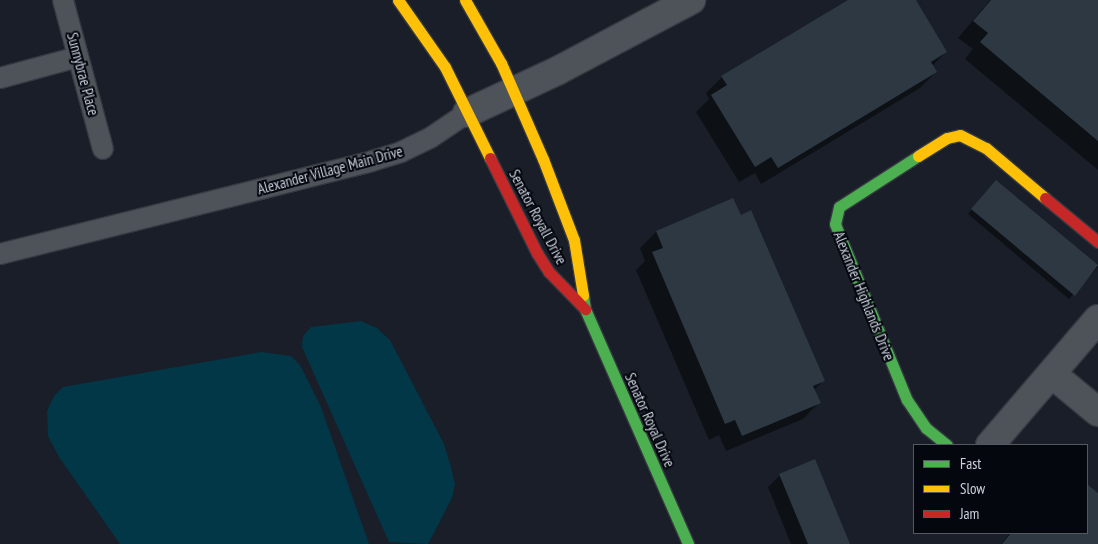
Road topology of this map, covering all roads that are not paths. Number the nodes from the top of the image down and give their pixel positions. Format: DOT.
graph roads {
  1 [pos="63,0"];
  2 [pos="398,0"];
  3 [pos="465,0"];
  4 [pos="691,0"];
  5 [pos="78,57"];
  6 [pos="0,78"];
  7 [pos="514,92"];
  8 [pos="468,112"];
  9 [pos="103,148"];
  10 [pos="1098,242"];
  11 [pos="0,254"];
  12 [pos="585,309"];
  13 [pos="1098,319"];
  14 [pos="1052,374"];
  15 [pos="1098,412"];
  16 [pos="945,444"];
  17 [pos="991,444"];
  18 [pos="688,544"];
  1 -- 5 [label="lane, Sunnybrae Place"];
  2 -- 8 [label="street, Senator Royall Drive"];
  3 -- 7 [label="street, Senator Royall Drive"];
  4 -- 7 [label="street, Alexander Village Main Drive"];
  5 -- 6 [label="lane"];
  5 -- 9 [label="lane, Sunnybrae Place"];
  7 -- 8 [label="street, Alexander Village Main Drive"];
  7 -- 12 [label="street, Senator Royall Drive"];
  8 -- 11 [label="lane, Alexander Village Main Drive"];
  8 -- 12 [label="street, Senator Royall Drive"];
  10 -- 16 [label="street, Alexander Highlands Drive"];
  12 -- 18 [label="street, Senator Royal Drive"];
  13 -- 14 [label="street"];
  14 -- 15 [label="street"];
  14 -- 17 [label="street"];
}
